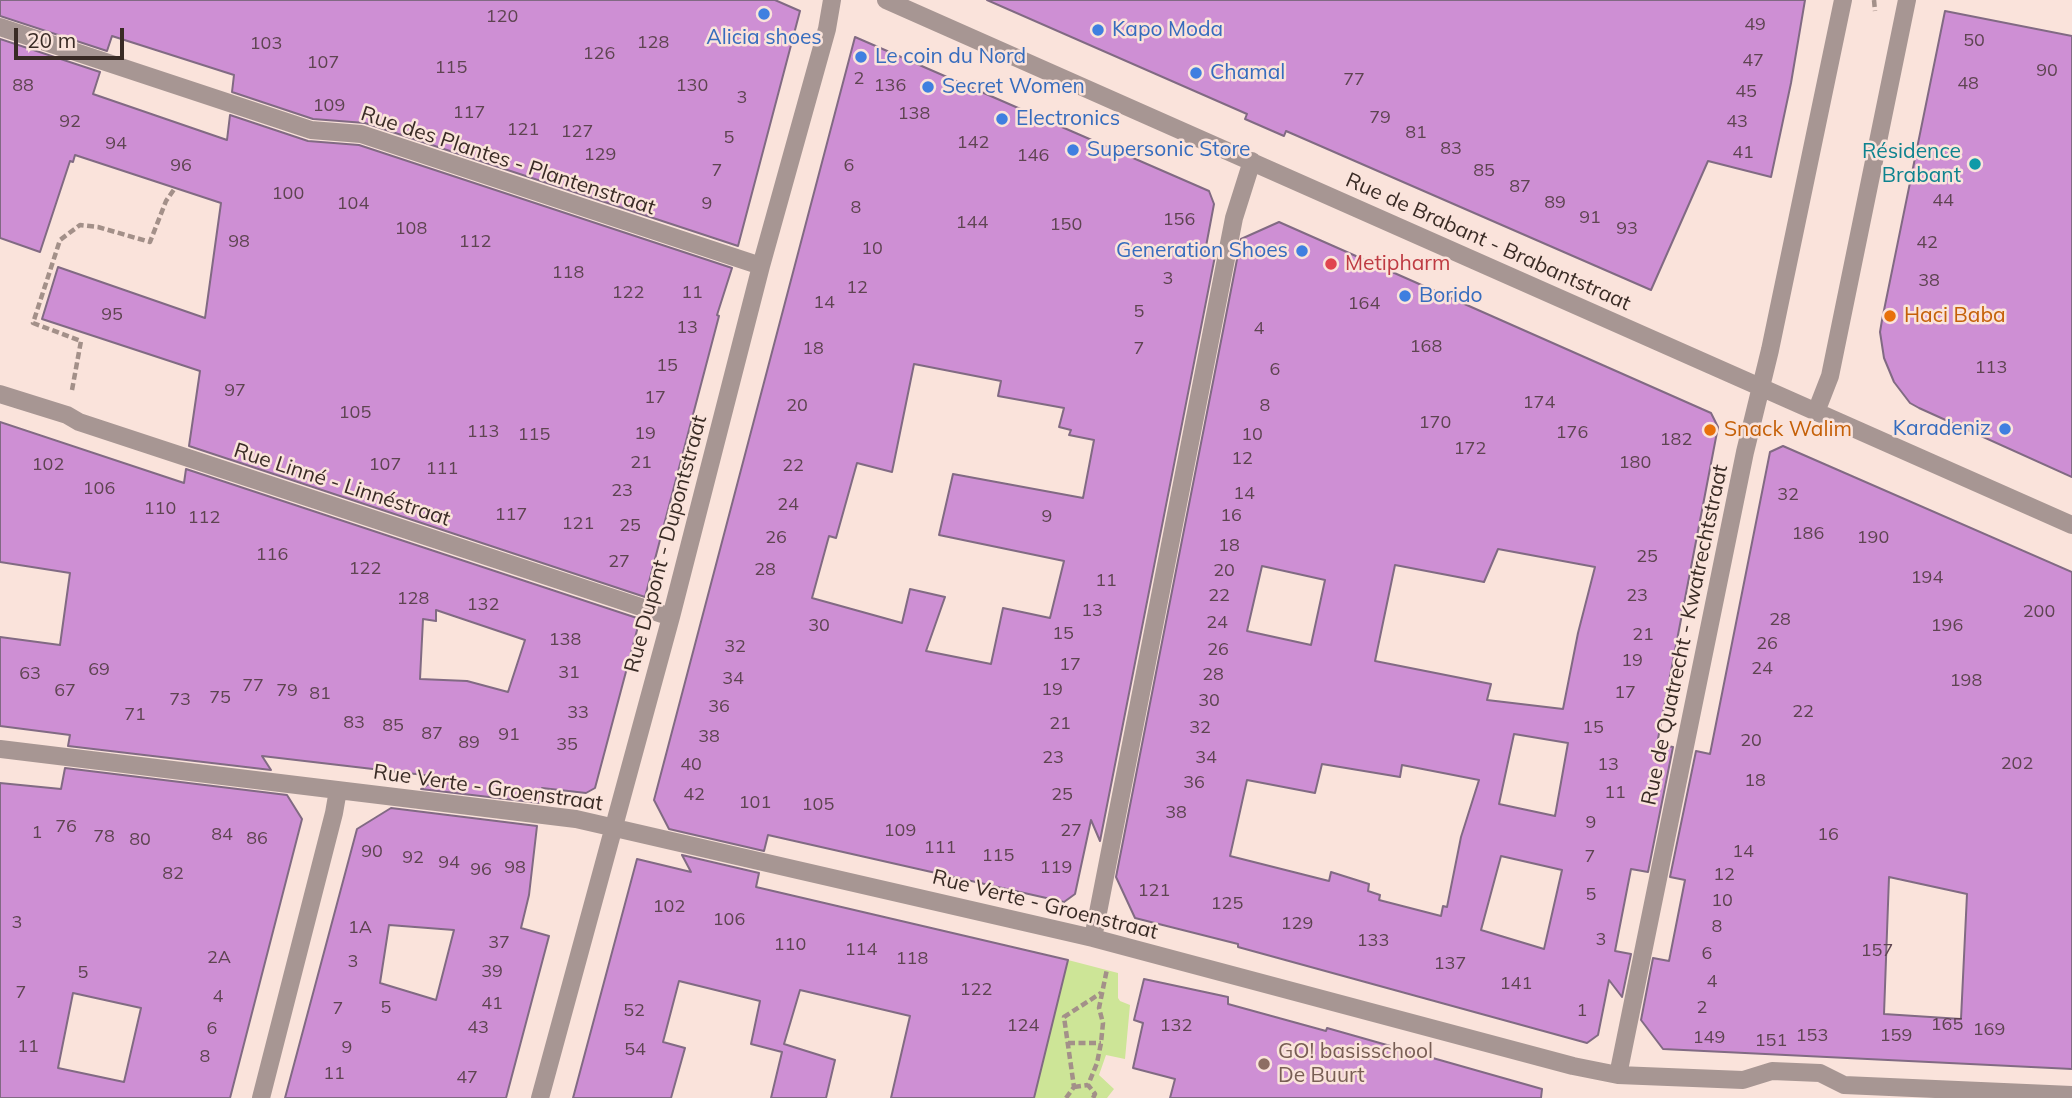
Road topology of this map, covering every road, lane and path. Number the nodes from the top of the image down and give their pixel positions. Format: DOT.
graph roads {
  1 [pos="831,0"];
  2 [pos="886,0"];
  3 [pos="1843,0"];
  4 [pos="1907,0"];
  5 [pos="0,27"];
  6 [pos="1252,161"];
  7 [pos="175,188"];
  8 [pos="761,266"];
  9 [pos="1761,387"];
  10 [pos="0,394"];
  11 [pos="1816,412"];
  12 [pos="67,415"];
  13 [pos="2072,525"];
  14 [pos="671,617"];
  15 [pos="0,749"];
  16 [pos="338,790"];
  17 [pos="613,828"];
  18 [pos="1093,938"];
  19 [pos="1113,945"];
  20 [pos="1102,993"];
  21 [pos="1068,1043"];
  22 [pos="1101,1043"];
  23 [pos="1618,1075"];
  24 [pos="1088,1085"];
  25 [pos="1074,1087"];
  26 [pos="2072,1095"];
  27 [pos="261,1098"];
  28 [pos="540,1098"];
  29 [pos="1066,1098"];
  30 [pos="1093,1098"];
  1 -- 8 [label="street, Rue Dupont - Dupontstraat"];
  2 -- 6 [label="street, Rue de Brabant - Brabantstraat"];
  3 -- 9 [label="street, Rue de Quatrecht - Kwatrechtstraat"];
  4 -- 11 [label="street"];
  5 -- 8 [label="street, Rue des Plantes - Plantenstraat"];
  6 -- 9 [label="street, Rue de Brabant - Brabantstraat"];
  6 -- 18 [label="street"];
  7 -- 12 [label="path"];
  8 -- 14 [label="street, Rue Dupont - Dupontstraat"];
  9 -- 11 [label="street, Rue de Brabant - Brabantstraat"];
  9 -- 23 [label="street, Rue de Quatrecht - Kwatrechtstraat"];
  10 -- 12 [label="street, Rue Linné - Linnéstraat"];
  11 -- 13 [label="street, Rue de Brabant - Brabantstraat"];
  12 -- 14 [label="street, Rue Linné - Linnéstraat"];
  14 -- 17 [label="street, Rue Dupont - Dupontstraat"];
  15 -- 16 [label="street, Rue Verte - Groenstraat"];
  16 -- 17 [label="street, Rue Verte - Groenstraat"];
  16 -- 27 [label="street"];
  17 -- 18 [label="street, Rue Verte - Groenstraat"];
  17 -- 28 [label="street, Rue Dupont - Dupontstraat"];
  18 -- 19 [label="street, Rue Verte - Groenstraat"];
  19 -- 20 [label="path"];
  19 -- 23 [label="street, Rue Verte - Groenstraat"];
  20 -- 21 [label="path"];
  20 -- 22 [label="path"];
  21 -- 22 [label="path"];
  21 -- 25 [label="path"];
  22 -- 24 [label="path"];
  23 -- 26 [label="street, Rue Verte - Groenstraat"];
  24 -- 25 [label="path"];
  24 -- 30 [label="path"];
  25 -- 29 [label="path"];
}
